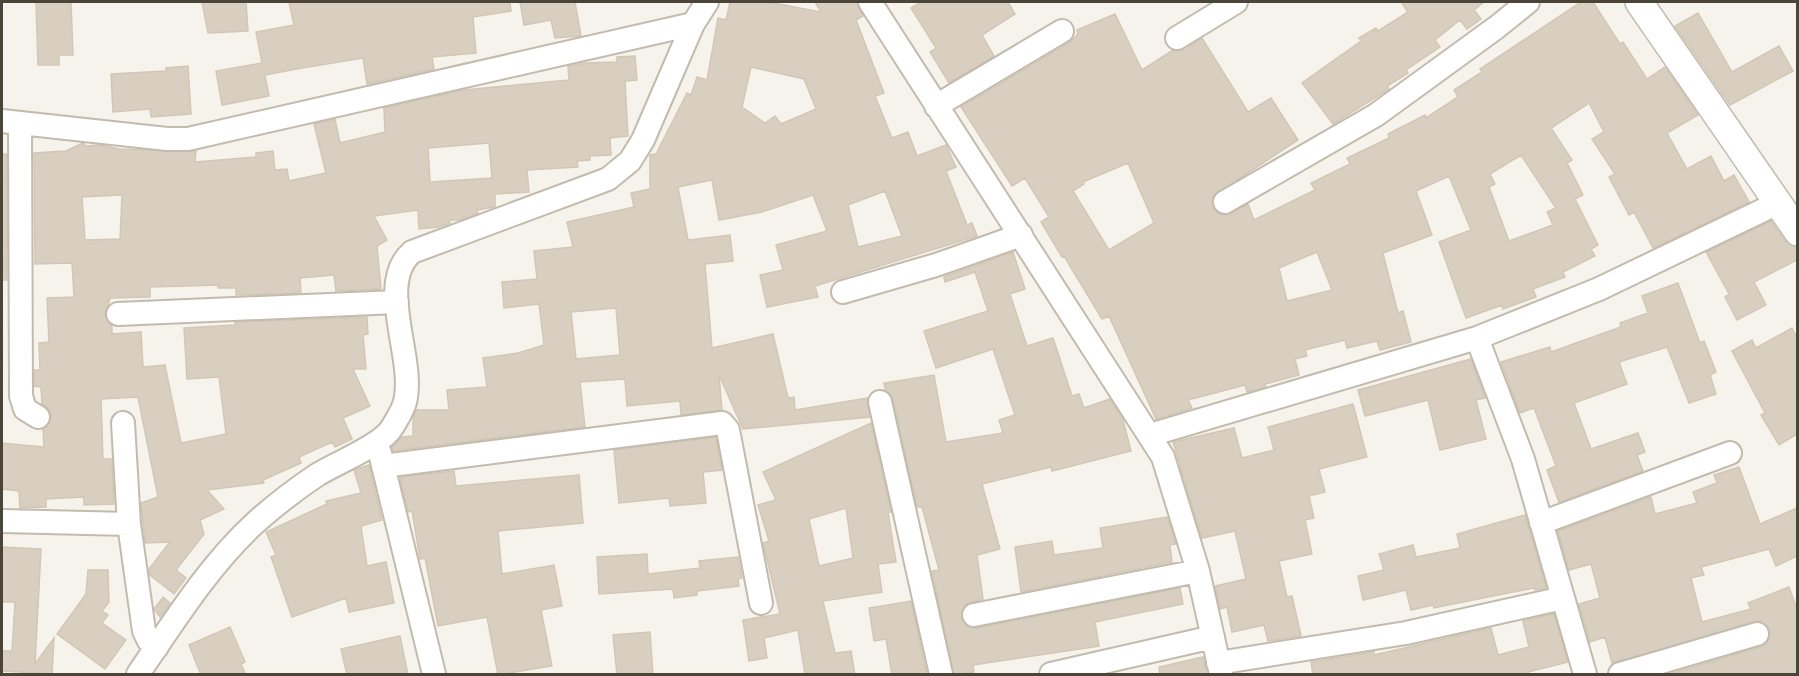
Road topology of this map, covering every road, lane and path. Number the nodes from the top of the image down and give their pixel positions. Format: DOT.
graph roads {
  1 [pos="706,2"];
  2 [pos="870,2"];
  3 [pos="1236,2"];
  4 [pos="1528,2"];
  5 [pos="1639,2"];
  6 [pos="693,24"];
  7 [pos="1062,31"];
  8 [pos="1177,38"];
  9 [pos="936,106"];
  10 [pos="11,122"];
  11 [pos="1225,202"];
  12 [pos="1778,203"];
  13 [pos="1797,232"];
  14 [pos="1021,235"];
  15 [pos="843,292"];
  16 [pos="398,302"];
  17 [pos="118,314"];
  18 [pos="1478,338"];
  19 [pos="880,402"];
  20 [pos="38,417"];
  21 [pos="123,423"];
  22 [pos="1150,435"];
  23 [pos="378,439"];
  24 [pos="1730,453"];
  25 [pos="383,466"];
  26 [pos="2,521"];
  27 [pos="129,524"];
  28 [pos="1541,524"];
  29 [pos="1198,570"];
  30 [pos="1563,598"];
  31 [pos="761,603"];
  32 [pos="974,615"];
  33 [pos="1757,634"];
  34 [pos="1213,637"];
  35 [pos="157,647"];
  36 [pos="1219,669"];
  37 [pos="138,675"];
  38 [pos="434,675"];
  39 [pos="941,675"];
  40 [pos="1052,675"];
  41 [pos="1585,675"];
  42 [pos="1620,675"];
  1 -- 6 [label="street"];
  2 -- 9 [label="street"];
  3 -- 8 [label="street"];
  4 -- 11 [label="street"];
  5 -- 12 [label="street"];
  6 -- 10 [label="street"];
  6 -- 16 [label="street"];
  7 -- 9 [label="street"];
  9 -- 14 [label="street"];
  10 -- 20 [label="street"];
  12 -- 13 [label="street"];
  12 -- 18 [label="street"];
  14 -- 15 [label="street"];
  14 -- 22 [label="street"];
  16 -- 17 [label="street"];
  16 -- 23 [label="street"];
  18 -- 22 [label="street"];
  18 -- 28 [label="street"];
  19 -- 39 [label="street"];
  21 -- 27 [label="street"];
  22 -- 29 [label="street"];
  23 -- 25 [label="street"];
  23 -- 35 [label="street"];
  24 -- 28 [label="street"];
  25 -- 31 [label="street"];
  25 -- 38 [label="street"];
  26 -- 27 [label="street"];
  27 -- 35 [label="street"];
  28 -- 30 [label="street"];
  29 -- 32 [label="street"];
  29 -- 34 [label="street"];
  30 -- 36 [label="street"];
  30 -- 41 [label="street"];
  33 -- 42 [label="street"];
  34 -- 36 [label="street"];
  34 -- 40 [label="street"];
  35 -- 37 [label="street"];
}
